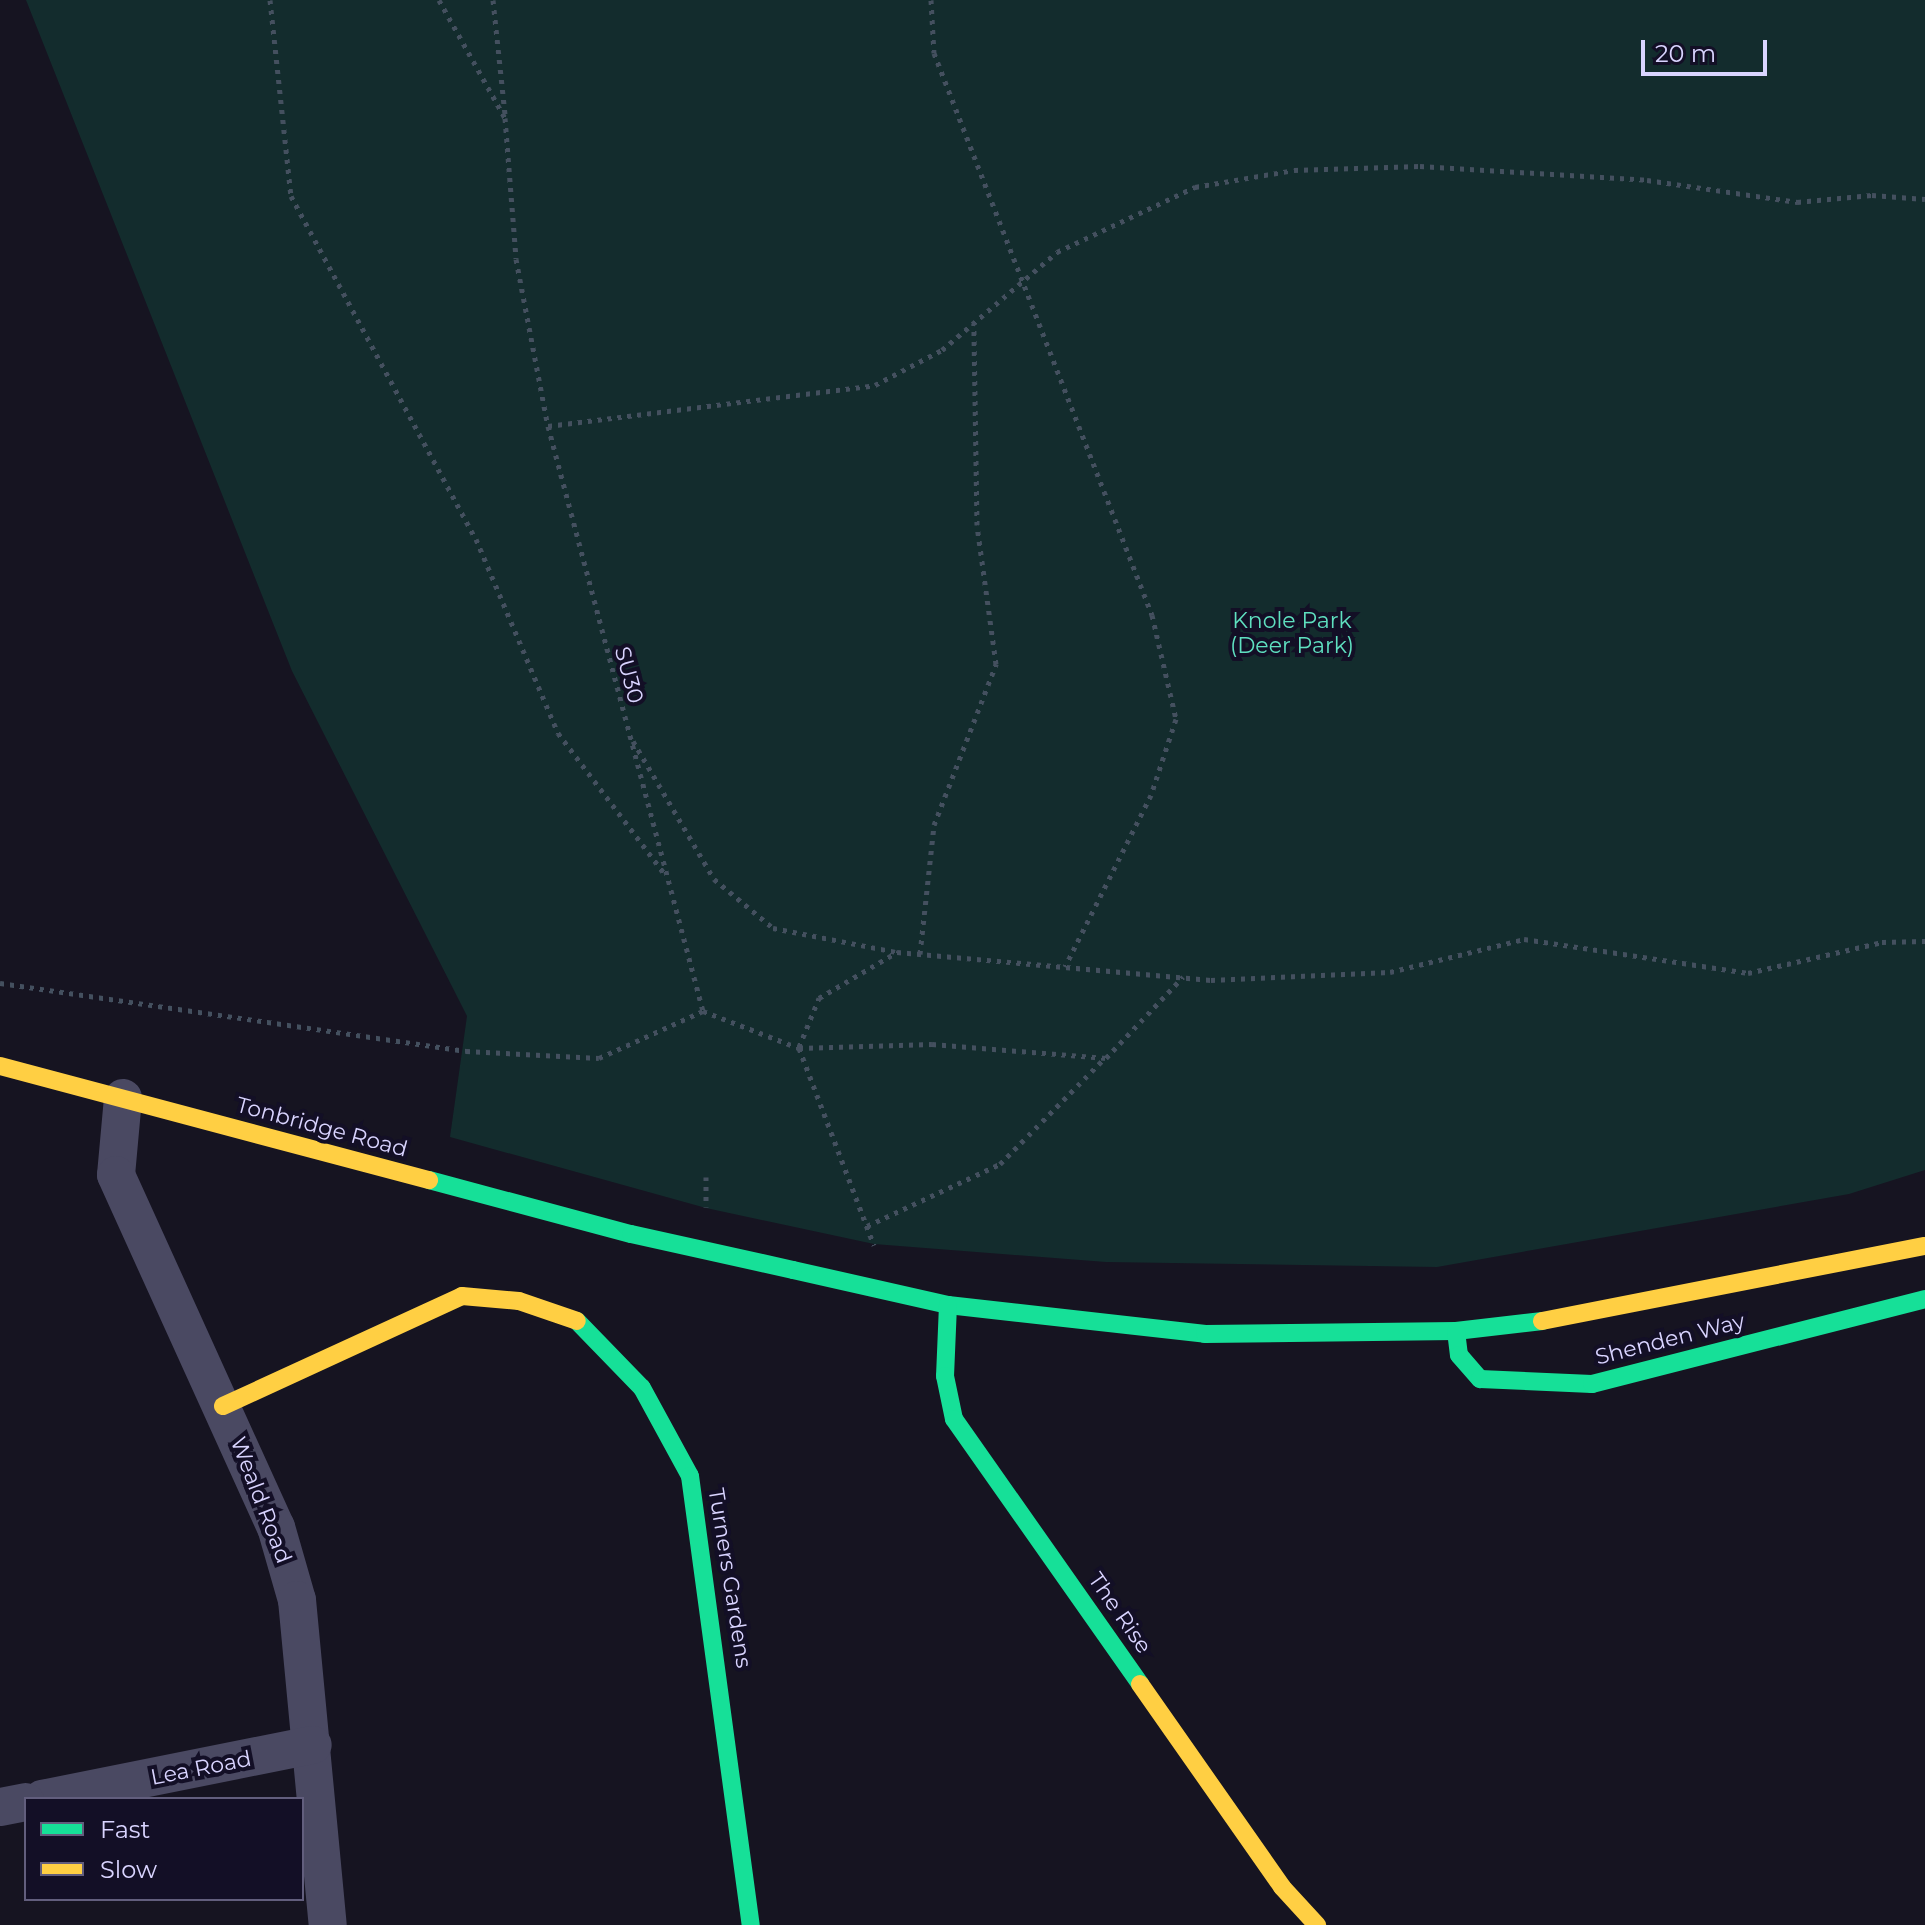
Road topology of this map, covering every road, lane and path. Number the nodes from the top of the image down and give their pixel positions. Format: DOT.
graph roads {
  1 [pos="270,0"];
  2 [pos="439,0"];
  3 [pos="493,0"];
  4 [pos="931,0"];
  5 [pos="505,118"];
  6 [pos="1925,199"];
  7 [pos="1023,281"];
  8 [pos="974,323"];
  9 [pos="548,426"];
  10 [pos="628,733"];
  11 [pos="667,877"];
  12 [pos="1925,941"];
  13 [pos="897,952"];
  14 [pos="920,954"];
  15 [pos="1065,967"];
  16 [pos="1183,977"];
  17 [pos="0,983"];
  18 [pos="703,1011"];
  19 [pos="799,1048"];
  20 [pos="1106,1058"];
  21 [pos="0,1066"];
  22 [pos="123,1098"];
  23 [pos="706,1177"];
  24 [pos="706,1208"];
  25 [pos="867,1226"];
  26 [pos="1925,1246"];
  27 [pos="893,1293"];
  28 [pos="1925,1299"];
  29 [pos="948,1305"];
  30 [pos="1456,1331"];
  31 [pos="223,1406"];
  32 [pos="313,1745"];
  33 [pos="52,1797"];
  34 [pos="24,1802"];
  35 [pos="0,1807"];
  36 [pos="328,1925"];
  37 [pos="751,1925"];
  38 [pos="1317,1925"];
  1 -- 11 [label="path"];
  2 -- 5 [label="path, SU30"];
  3 -- 5 [label="path"];
  4 -- 7 [label="path"];
  5 -- 9 [label="path, SU30"];
  6 -- 7 [label="path"];
  7 -- 8 [label="path"];
  7 -- 15 [label="path"];
  8 -- 9 [label="path"];
  8 -- 14 [label="path"];
  9 -- 10 [label="path, SU30"];
  10 -- 11 [label="path, SU30"];
  10 -- 13 [label="path"];
  11 -- 18 [label="path, SU30"];
  12 -- 16 [label="path"];
  13 -- 14 [label="path"];
  13 -- 19 [label="path"];
  14 -- 15 [label="path"];
  15 -- 16 [label="path"];
  16 -- 20 [label="path"];
  17 -- 18 [label="path"];
  18 -- 19 [label="path"];
  19 -- 20 [label="path"];
  19 -- 25 [label="path"];
  20 -- 25 [label="path"];
  21 -- 22 [label="street, Tonbridge Road"];
  22 -- 27 [label="street, Tonbridge Road, bridge"];
  22 -- 31 [label="street, Weald Road"];
  23 -- 24 [label="path"];
  25 -- 27 [label="path"];
  26 -- 30 [label="street, Tonbridge Road"];
  27 -- 29 [label="street, Tonbridge Road"];
  28 -- 30 [label="street, Shenden Way"];
  29 -- 30 [label="street, Tonbridge Road"];
  29 -- 38 [label="street, The Rise"];
  31 -- 32 [label="street, Weald Road"];
  31 -- 37 [label="street, Turners Gardens"];
  32 -- 33 [label="street, Lea Road"];
  32 -- 36 [label="street, Weald Road"];
  34 -- 35 [label="street"];
}
